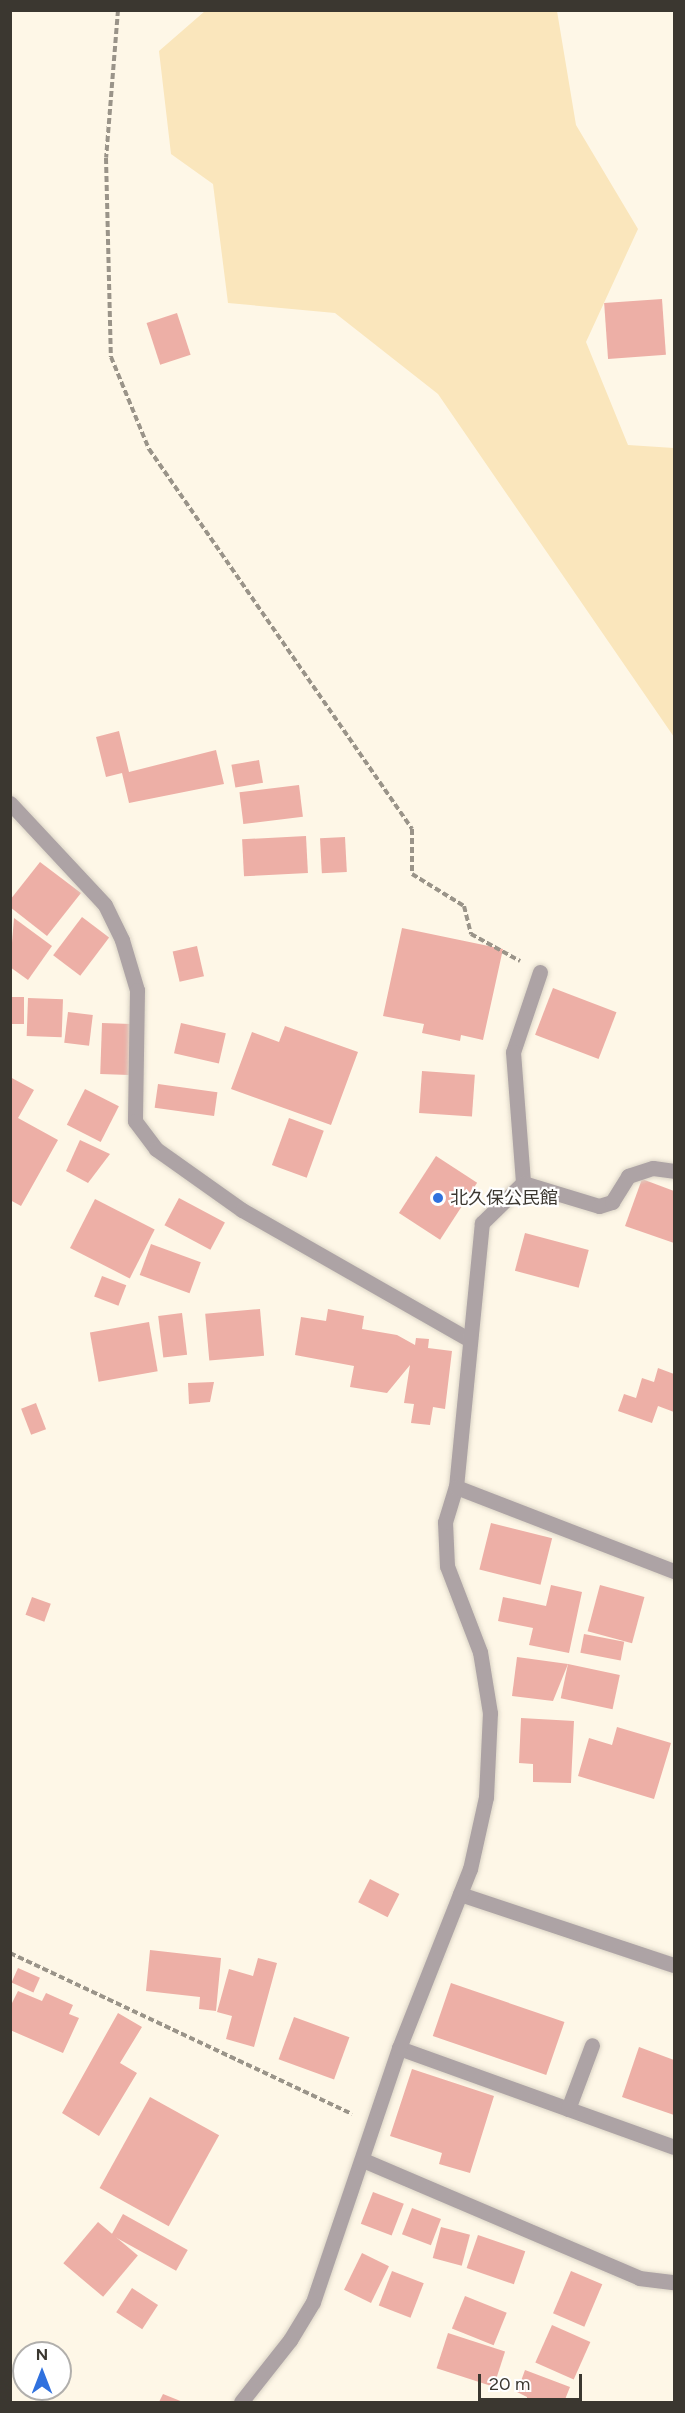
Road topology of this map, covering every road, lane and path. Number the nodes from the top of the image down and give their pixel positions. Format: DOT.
graph roads {
  1 [pos="118,10"];
  2 [pos="10,803"];
  3 [pos="540,972"];
  4 [pos="675,1171"];
  5 [pos="523,1183"];
  6 [pos="470,1340"];
  7 [pos="456,1487"];
  8 [pos="675,1571"];
  9 [pos="460,1894"];
  10 [pos="10,1953"];
  11 [pos="675,1965"];
  12 [pos="592,2045"];
  13 [pos="399,2048"];
  14 [pos="568,2109"];
  15 [pos="371,2124"];
  16 [pos="675,2147"];
  17 [pos="363,2160"];
  18 [pos="675,2282"];
  19 [pos="241,2403"];
  1 -- 3 [label="path"];
  2 -- 6 [label="street"];
  3 -- 5 [label="street"];
  4 -- 5 [label="street"];
  5 -- 6 [label="street"];
  6 -- 7 [label="street"];
  7 -- 8 [label="street"];
  7 -- 9 [label="street"];
  9 -- 11 [label="street"];
  9 -- 13 [label="street"];
  10 -- 15 [label="path"];
  12 -- 14 [label="street"];
  13 -- 14 [label="street"];
  13 -- 15 [label="street"];
  14 -- 16 [label="street"];
  15 -- 17 [label="street"];
  17 -- 18 [label="street"];
  17 -- 19 [label="street"];
}
